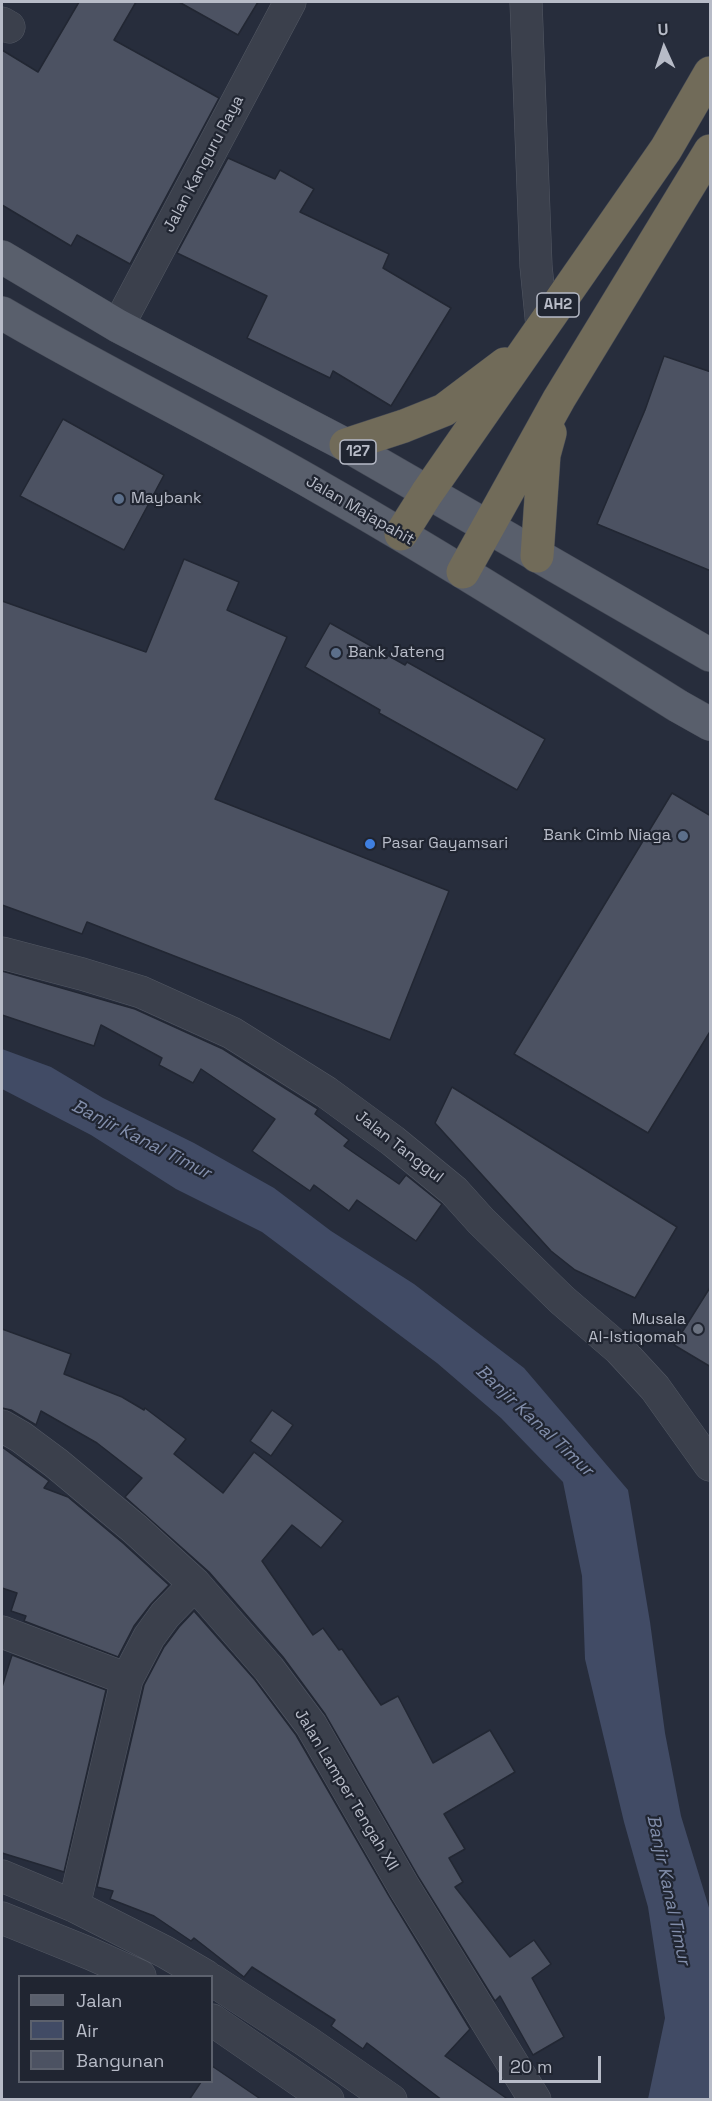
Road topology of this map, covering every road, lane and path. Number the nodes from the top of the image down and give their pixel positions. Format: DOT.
graph roads {
  1 [pos="290,2"];
  2 [pos="526,2"];
  3 [pos="711,72"];
  4 [pos="711,151"];
  5 [pos="2,257"];
  6 [pos="2,313"];
  7 [pos="118,326"];
  8 [pos="535,337"];
  9 [pos="559,399"];
  10 [pos="346,445"];
  11 [pos="427,493"];
  12 [pos="488,526"];
  13 [pos="400,534"];
  14 [pos="537,556"];
  15 [pos="463,572"];
  16 [pos="711,655"];
  17 [pos="711,724"];
  18 [pos="2,953"];
  19 [pos="2,1426"];
  20 [pos="711,1465"];
  21 [pos="195,1584"];
  22 [pos="2,1632"];
  23 [pos="127,1679"];
  24 [pos="2,1876"];
  25 [pos="74,1906"];
  26 [pos="2,1918"];
  27 [pos="136,1975"];
  28 [pos="203,1975"];
  29 [pos="213,1981"];
  30 [pos="213,2021"];
  31 [pos="328,2100"];
  32 [pos="391,2100"];
  33 [pos="535,2100"];
  1 -- 7 [label="street, Jalan Kanguru Raya"];
  2 -- 8 [label="street"];
  3 -- 8 [label="highway, AH2"];
  4 -- 9 [label="highway"];
  5 -- 7 [label="main road, 127"];
  6 -- 13 [label="main road, Jalan Majapahit"];
  7 -- 10 [label="main road, 127"];
  8 -- 10 [label="highway"];
  8 -- 11 [label="highway, AH2"];
  9 -- 12 [label="highway"];
  9 -- 14 [label="highway"];
  10 -- 11 [label="main road, 127"];
  11 -- 12 [label="main road, 127"];
  11 -- 13 [label="highway, AH2"];
  12 -- 14 [label="main road, 127"];
  12 -- 15 [label="highway"];
  13 -- 15 [label="main road, Jalan Majapahit"];
  14 -- 16 [label="main road, 127"];
  15 -- 17 [label="main road, Jalan Majapahit"];
  18 -- 20 [label="street, Jalan Tanggul"];
  19 -- 21 [label="street, Jalan Lamper Tengah XII"];
  21 -- 23 [label="street"];
  21 -- 33 [label="street, Jalan Lamper Tengah XII"];
  22 -- 23 [label="street"];
  23 -- 25 [label="street"];
  24 -- 25 [label="street"];
  25 -- 28 [label="street"];
  26 -- 27 [label="street"];
  29 -- 32 [label="street"];
  30 -- 31 [label="street"];
}
